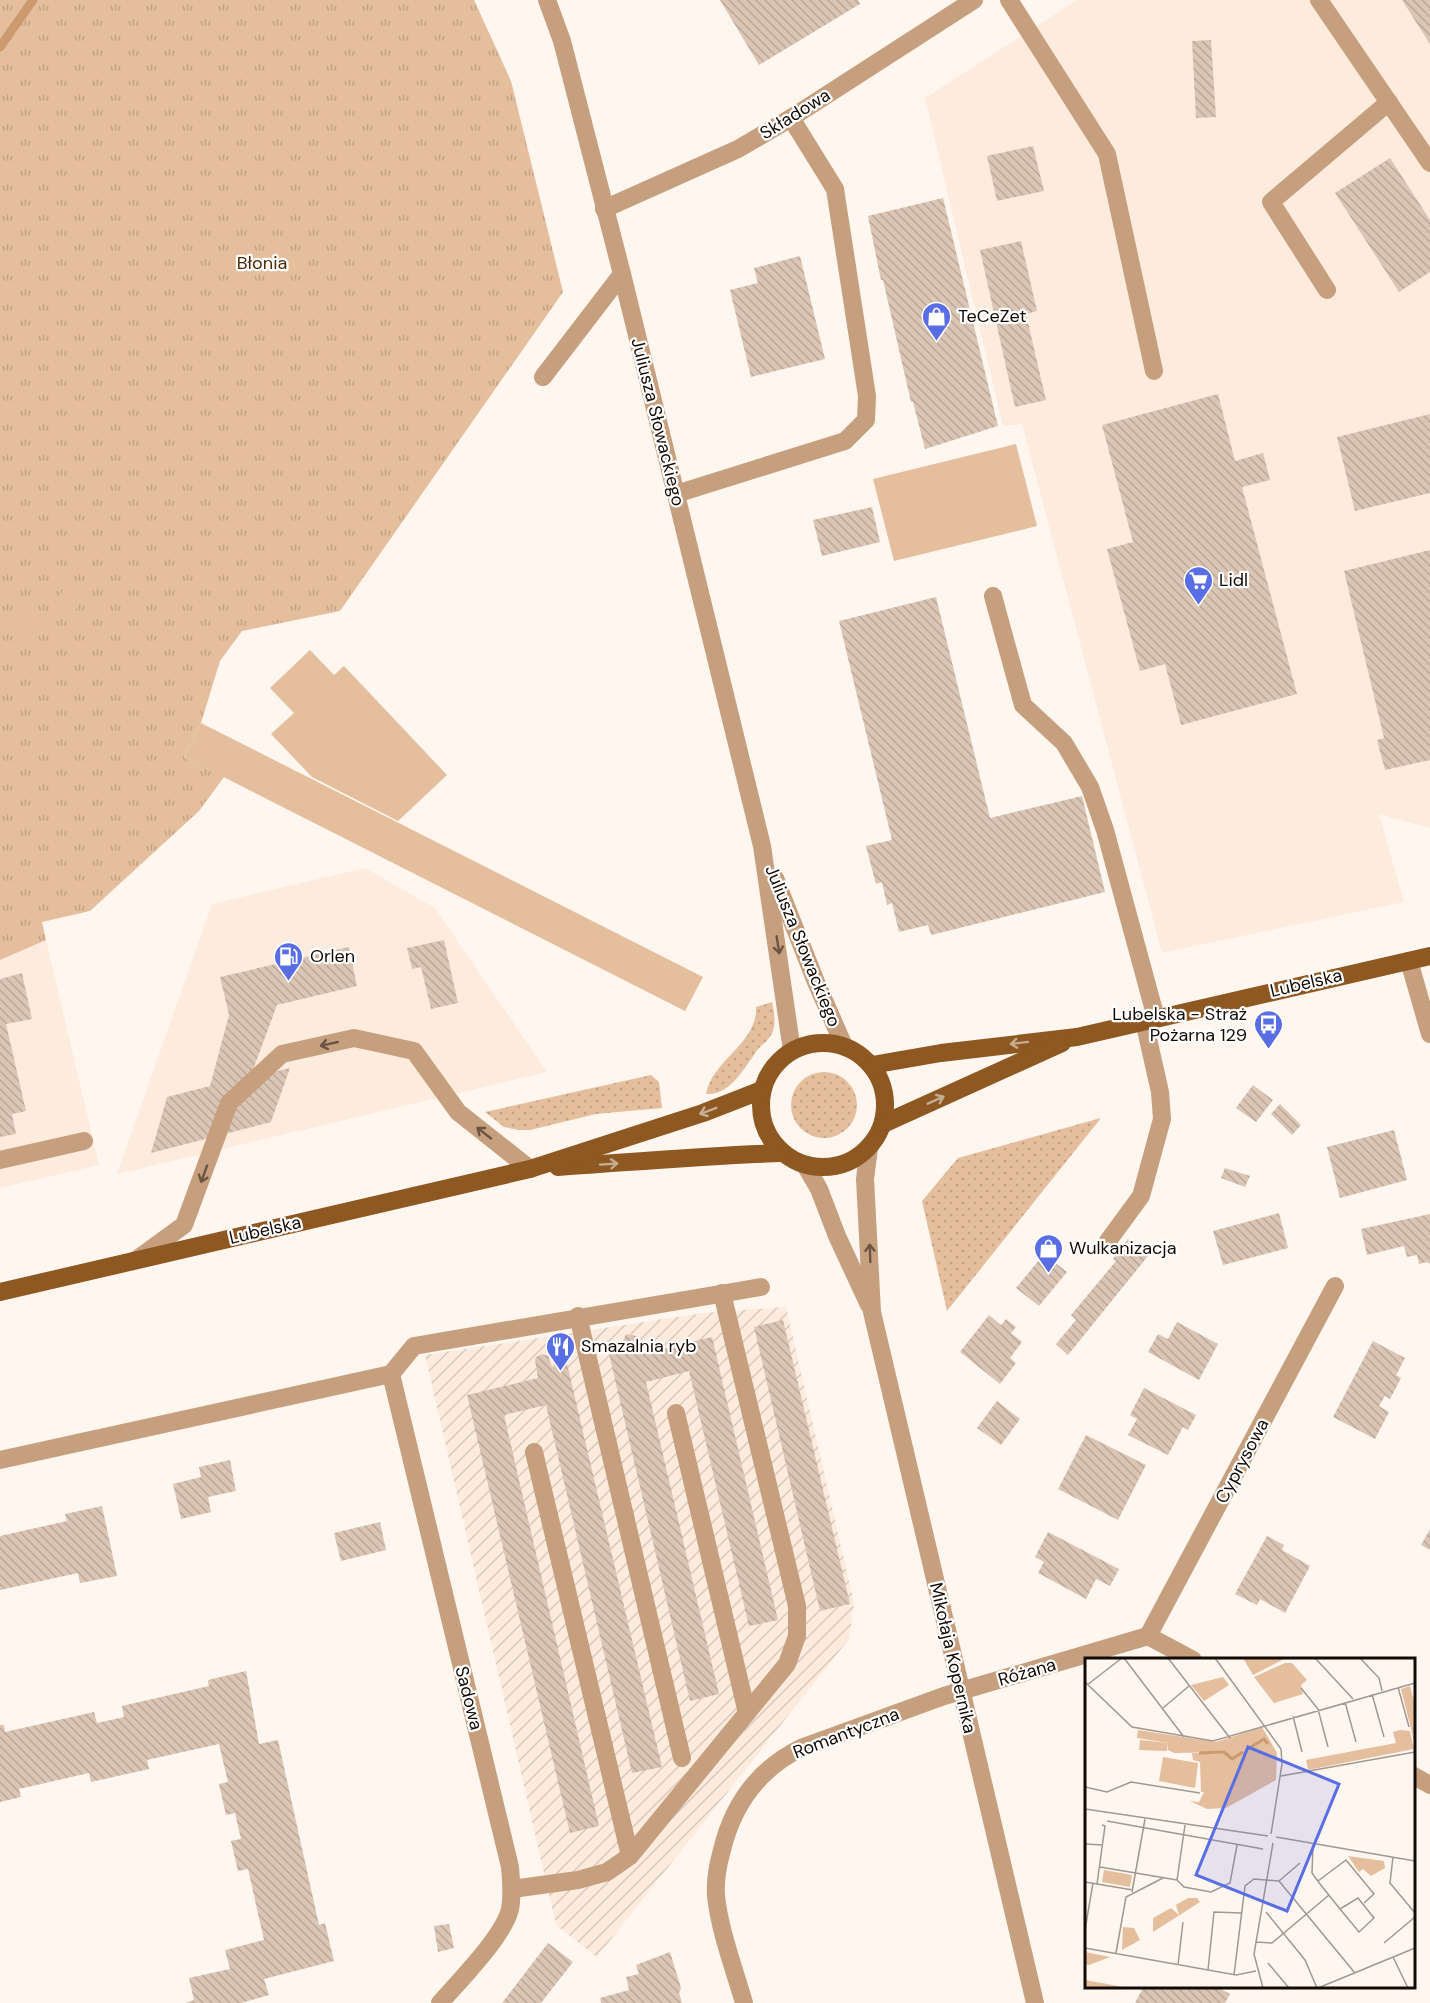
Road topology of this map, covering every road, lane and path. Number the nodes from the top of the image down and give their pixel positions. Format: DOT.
graph roads {
  1 [pos="547,0"];
  2 [pos="974,0"];
  3 [pos="1010,0"];
  4 [pos="1319,0"];
  5 [pos="1389,102"];
  6 [pos="791,118"];
  7 [pos="1430,163"];
  8 [pos="604,208"];
  9 [pos="622,274"];
  10 [pos="1327,290"];
  11 [pos="1154,371"];
  12 [pos="543,377"];
  13 [pos="676,494"];
  14 [pos="993,596"];
  15 [pos="762,846"];
  16 [pos="1430,956"];
  17 [pos="1409,961"];
  18 [pos="1150,1020"];
  19 [pos="1430,1034"];
  20 [pos="1077,1037"];
  21 [pos="844,1046"];
  22 [pos="792,1051"];
  23 [pos="872,1065"];
  24 [pos="762,1090"];
  25 [pos="883,1124"];
  26 [pos="84,1141"];
  27 [pos="869,1148"];
  28 [pos="783,1153"];
  29 [pos="0,1160"];
  30 [pos="805,1165"];
  31 [pos="530,1169"];
  32 [pos="1108,1241"];
  33 [pos="136,1260"];
  34 [pos="1335,1286"];
  35 [pos="761,1287"];
  36 [pos="0,1293"];
  37 [pos="722,1293"];
  38 [pos="872,1312"];
  39 [pos="578,1316"];
  40 [pos="391,1374"];
  41 [pos="676,1413"];
  42 [pos="534,1452"];
  43 [pos="0,1460"];
  44 [pos="1148,1636"];
  45 [pos="1191,1658"];
  46 [pos="960,1692"];
  47 [pos="747,1713"];
  48 [pos="682,1758"];
  49 [pos="1415,1777"];
  50 [pos="1430,1785"];
  51 [pos="630,1856"];
  52 [pos="512,1889"];
  53 [pos="440,2003"];
  54 [pos="744,2003"];
  55 [pos="1035,2003"];
  1 -- 8 [label="street, Juliusza Słowackiego"];
  2 -- 6 [label="street, Składowa"];
  3 -- 11 [label="street"];
  4 -- 5 [label="street"];
  5 -- 7 [label="street"];
  5 -- 10 [label="street"];
  6 -- 8 [label="street, Składowa"];
  6 -- 13 [label="street"];
  8 -- 9 [label="street, Juliusza Słowackiego"];
  9 -- 12 [label="street"];
  9 -- 13 [label="street, Juliusza Słowackiego"];
  13 -- 15 [label="street, Juliusza Słowackiego"];
  14 -- 18 [label="street"];
  15 -- 21 [label="street, Juliusza Słowackiego"];
  15 -- 22 [label="street, Juliusza Słowackiego, one-way"];
  16 -- 17 [label="main road, Lubelska"];
  17 -- 18 [label="main road, Lubelska"];
  17 -- 19 [label="street"];
  18 -- 20 [label="main road, Lubelska"];
  18 -- 32 [label="street"];
  20 -- 23 [label="main road, Lubelska, one-way"];
  25 -- 20 [label="main road, Lubelska, one-way"];
  21 -- 22 [label="main road"];
  21 -- 23 [label="main road"];
  22 -- 24 [label="main road"];
  23 -- 25 [label="main road"];
  24 -- 28 [label="main road"];
  24 -- 31 [label="main road, Lubelska, one-way"];
  25 -- 27 [label="main road"];
  26 -- 29 [label="street"];
  27 -- 30 [label="main road"];
  38 -- 27 [label="street, Mikołaja Kopernika, one-way"];
  28 -- 30 [label="main road"];
  31 -- 28 [label="main road, Lubelska, one-way"];
  30 -- 38 [label="street, Mikołaja Kopernika"];
  31 -- 33 [label="main road, Lubelska"];
  31 -- 33 [label="street, one-way"];
  33 -- 36 [label="main road, Lubelska"];
  34 -- 44 [label="street, Cyprysowa"];
  35 -- 37 [label="street"];
  37 -- 39 [label="street"];
  37 -- 47 [label="street"];
  38 -- 46 [label="street, Mikołaja Kopernika"];
  39 -- 40 [label="street"];
  39 -- 48 [label="street"];
  40 -- 43 [label="street"];
  40 -- 52 [label="street, Sadowa"];
  41 -- 47 [label="street"];
  42 -- 51 [label="street"];
  44 -- 45 [label="street"];
  44 -- 46 [label="street, Różana"];
  46 -- 54 [label="street, Romantyczna"];
  46 -- 55 [label="street, Mikołaja Kopernika"];
  47 -- 51 [label="street"];
  49 -- 50 [label="street"];
  51 -- 52 [label="street"];
  52 -- 53 [label="street, Sadowa"];
}
